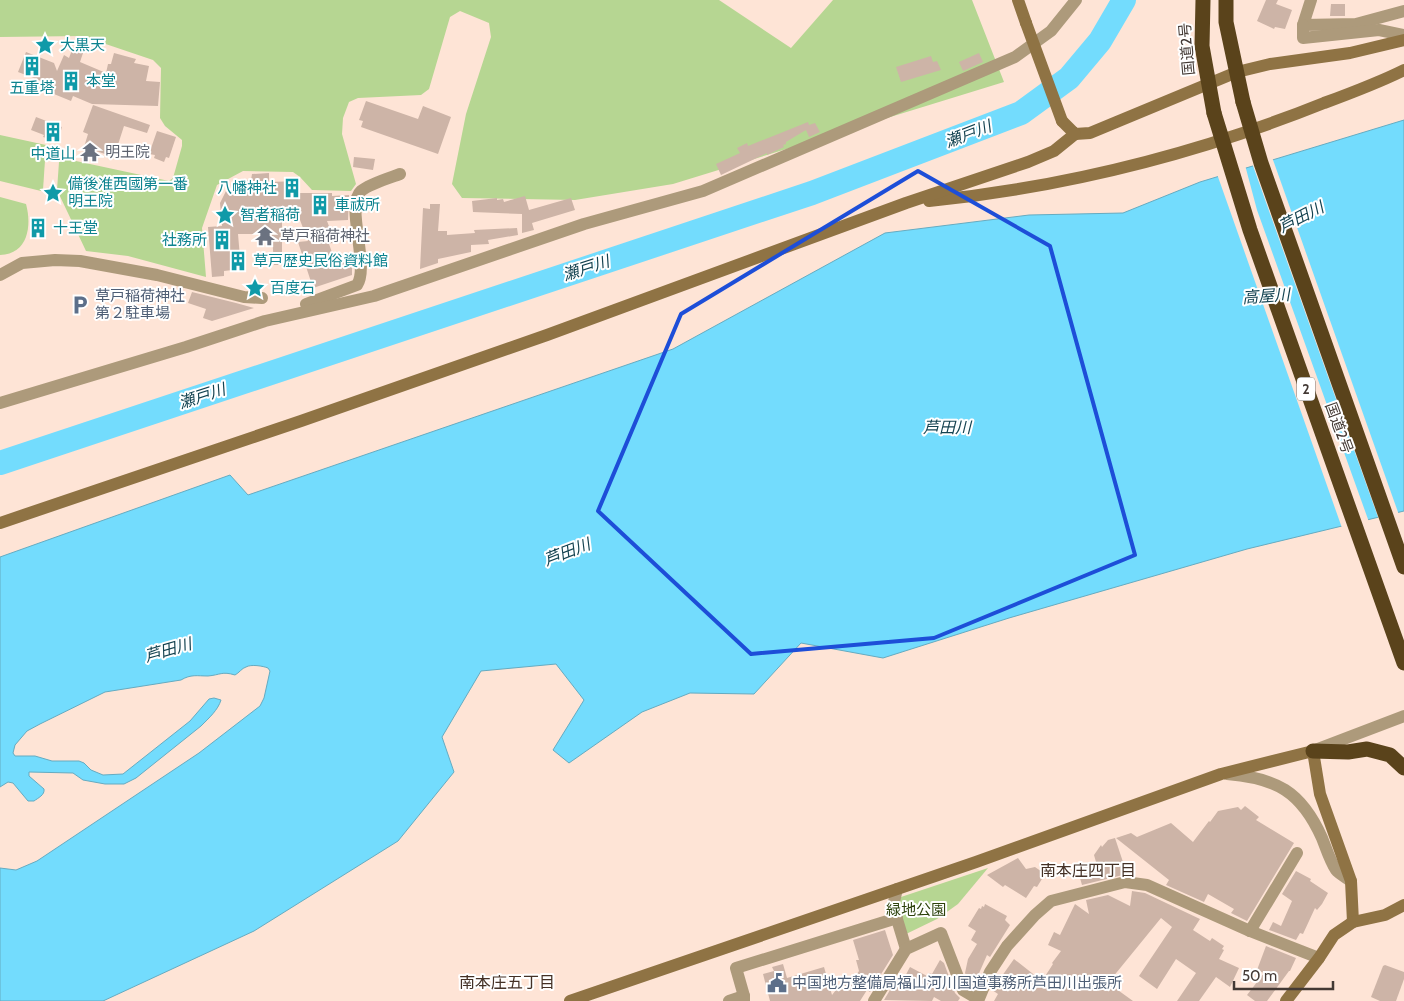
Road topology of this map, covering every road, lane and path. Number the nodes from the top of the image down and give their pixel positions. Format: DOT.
graph roads {
  1 [pos="1018,0"];
  2 [pos="1076,0"];
  3 [pos="1203,0"];
  4 [pos="1226,0"];
  5 [pos="1311,0"];
  6 [pos="1404,11"];
  7 [pos="1303,25"];
  8 [pos="1404,35"];
  9 [pos="1404,40"];
  10 [pos="1404,70"];
  11 [pos="1237,72"];
  12 [pos="1208,84"];
  13 [pos="1075,134"];
  14 [pos="1012,168"];
  15 [pos="400,174"];
  16 [pos="995,193"];
  17 [pos="906,203"];
  18 [pos="0,275"];
  19 [pos="262,298"];
  20 [pos="292,314"];
  21 [pos="0,403"];
  22 [pos="0,523"];
  23 [pos="1404,567"];
  24 [pos="1404,663"];
  25 [pos="1404,716"];
  26 [pos="1313,751"];
  27 [pos="1404,768"];
  28 [pos="1221,774"];
  29 [pos="1297,852"];
  30 [pos="1351,881"];
  31 [pos="897,888"];
  32 [pos="1404,905"];
  33 [pos="897,918"];
  34 [pos="1353,922"];
  35 [pos="1250,931"];
  36 [pos="906,949"];
  37 [pos="1319,958"];
  38 [pos="744,999"];
  39 [pos="978,1000"];
  40 [pos="570,1001"];
  41 [pos="730,1001"];
  42 [pos="874,1001"];
  43 [pos="1286,1001"];
  1 -- 13 [label="street, bridge"];
  2 -- 20 [label="street"];
  3 -- 12 [label="highway, 国道2号 / 2"];
  4 -- 11 [label="highway, 国道2号 / 2"];
  5 -- 7 [label="street"];
  6 -- 7 [label="street"];
  7 -- 8 [label="street"];
  9 -- 11 [label="street"];
  10 -- 16 [label="street"];
  11 -- 12 [label="street"];
  11 -- 23 [label="highway, 国道2号 / 2, bridge"];
  12 -- 13 [label="street"];
  12 -- 24 [label="highway, 国道2号 / 2, bridge"];
  13 -- 14 [label="street"];
  14 -- 16 [label="street"];
  14 -- 17 [label="street"];
  15 -- 20 [label="street"];
  16 -- 17 [label="street"];
  17 -- 22 [label="street"];
  18 -- 19 [label="street"];
  20 -- 21 [label="street"];
  25 -- 26 [label="street"];
  26 -- 27 [label="highway"];
  26 -- 28 [label="street"];
  26 -- 30 [label="street"];
  28 -- 30 [label="street"];
  28 -- 31 [label="street"];
  29 -- 35 [label="street"];
  30 -- 34 [label="street"];
  31 -- 33 [label="street"];
  31 -- 40 [label="street"];
  32 -- 34 [label="street"];
  33 -- 36 [label="street"];
  33 -- 38 [label="street"];
  34 -- 37 [label="street"];
  35 -- 37 [label="street"];
  35 -- 39 [label="street"];
  36 -- 39 [label="street"];
  36 -- 42 [label="street"];
  37 -- 43 [label="street"];
  38 -- 41 [label="street"];
}
